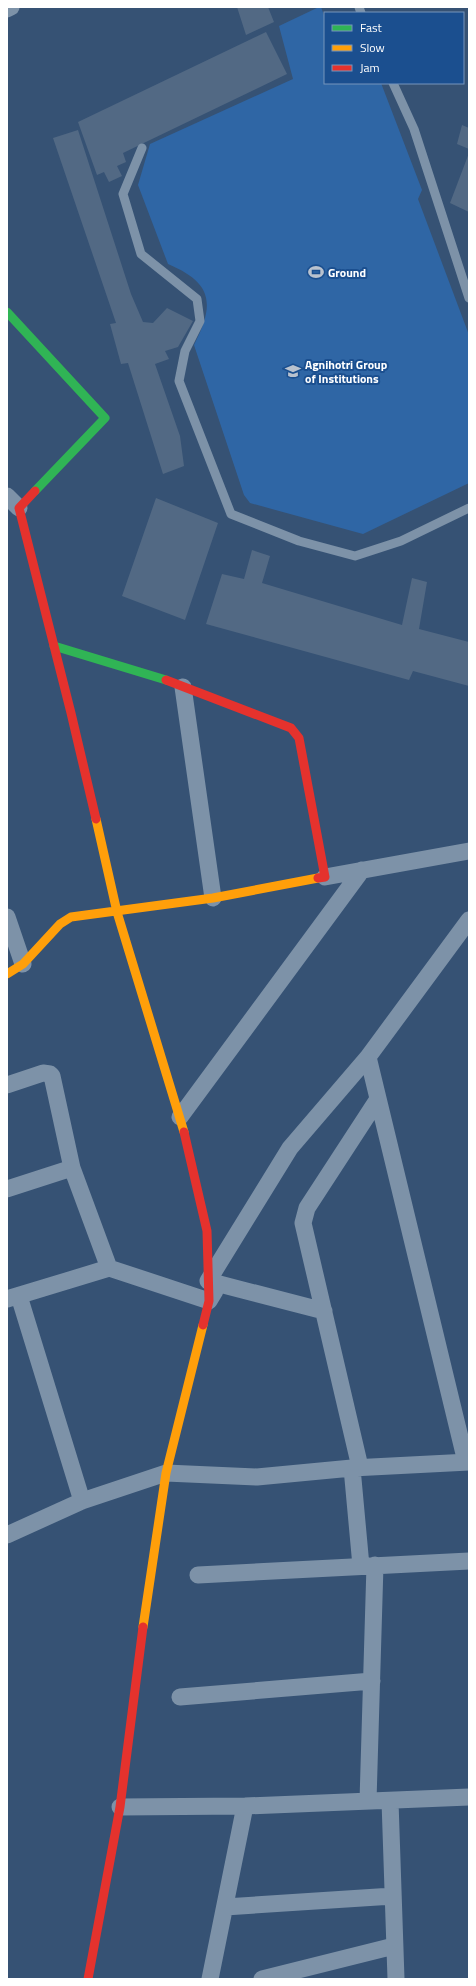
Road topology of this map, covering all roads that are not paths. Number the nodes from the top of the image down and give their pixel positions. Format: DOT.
graph roads {
  1 [pos="11,7"];
  2 [pos="7,9"];
  3 [pos="393,84"];
  4 [pos="142,148"];
  5 [pos="469,298"];
  6 [pos="7,312"];
  7 [pos="7,496"];
  8 [pos="19,508"];
  9 [pos="469,508"];
  10 [pos="54,646"];
  11 [pos="183,687"];
  12 [pos="469,851"];
  13 [pos="362,870"];
  14 [pos="325,877"];
  15 [pos="213,898"];
  16 [pos="117,912"];
  17 [pos="7,917"];
  18 [pos="469,920"];
  19 [pos="23,964"];
  20 [pos="7,974"];
  21 [pos="369,1061"];
  22 [pos="7,1085"];
  23 [pos="377,1096"];
  24 [pos="180,1117"];
  25 [pos="72,1168"];
  26 [pos="7,1189"];
  27 [pos="109,1268"];
  28 [pos="218,1284"];
  29 [pos="13,1298"];
  30 [pos="209,1301"];
  31 [pos="324,1311"];
  32 [pos="467,1462"];
  33 [pos="356,1468"];
  34 [pos="166,1473"];
  35 [pos="82,1501"];
  36 [pos="7,1535"];
  37 [pos="469,1560"];
  38 [pos="368,1566"];
  39 [pos="198,1575"];
  40 [pos="372,1681"];
  41 [pos="180,1697"];
  42 [pos="469,1794"];
  43 [pos="368,1801"];
  44 [pos="390,1801"];
  45 [pos="245,1806"];
  46 [pos="120,1808"];
  47 [pos="393,1896"];
  48 [pos="225,1907"];
  49 [pos="394,1946"];
  50 [pos="88,1979"];
  51 [pos="210,1979"];
  52 [pos="262,1979"];
  53 [pos="396,1979"];
  1 -- 2 [label="street"];
  3 -- 5 [label="lane"];
  4 -- 9 [label="lane"];
  6 -- 8 [label="street"];
  7 -- 8 [label="street"];
  8 -- 10 [label="street"];
  10 -- 11 [label="street"];
  10 -- 16 [label="street"];
  11 -- 14 [label="street"];
  11 -- 15 [label="street"];
  12 -- 13 [label="street"];
  13 -- 14 [label="street"];
  13 -- 24 [label="street"];
  14 -- 15 [label="street"];
  15 -- 16 [label="street"];
  16 -- 19 [label="street"];
  16 -- 24 [label="street"];
  17 -- 19 [label="street"];
  18 -- 21 [label="street"];
  19 -- 20 [label="street"];
  21 -- 23 [label="street"];
  21 -- 28 [label="street"];
  22 -- 25 [label="street"];
  23 -- 31 [label="street"];
  23 -- 32 [label="street"];
  24 -- 28 [label="street"];
  25 -- 26 [label="street"];
  25 -- 27 [label="street"];
  27 -- 29 [label="street"];
  27 -- 30 [label="street"];
  28 -- 30 [label="street"];
  28 -- 31 [label="street"];
  29 -- 35 [label="street"];
  30 -- 34 [label="street"];
  31 -- 33 [label="street"];
  32 -- 33 [label="street"];
  33 -- 34 [label="street"];
  33 -- 38 [label="street"];
  34 -- 35 [label="street"];
  34 -- 46 [label="street"];
  35 -- 36 [label="street"];
  37 -- 38 [label="street"];
  38 -- 39 [label="street"];
  38 -- 40 [label="street"];
  40 -- 41 [label="street"];
  40 -- 43 [label="street"];
  42 -- 44 [label="street"];
  43 -- 44 [label="street"];
  43 -- 45 [label="street"];
  44 -- 47 [label="street"];
  45 -- 46 [label="street"];
  45 -- 48 [label="street"];
  46 -- 50 [label="street"];
  47 -- 48 [label="street"];
  47 -- 49 [label="street"];
  48 -- 51 [label="street"];
  49 -- 52 [label="street"];
  49 -- 53 [label="street"];
}
